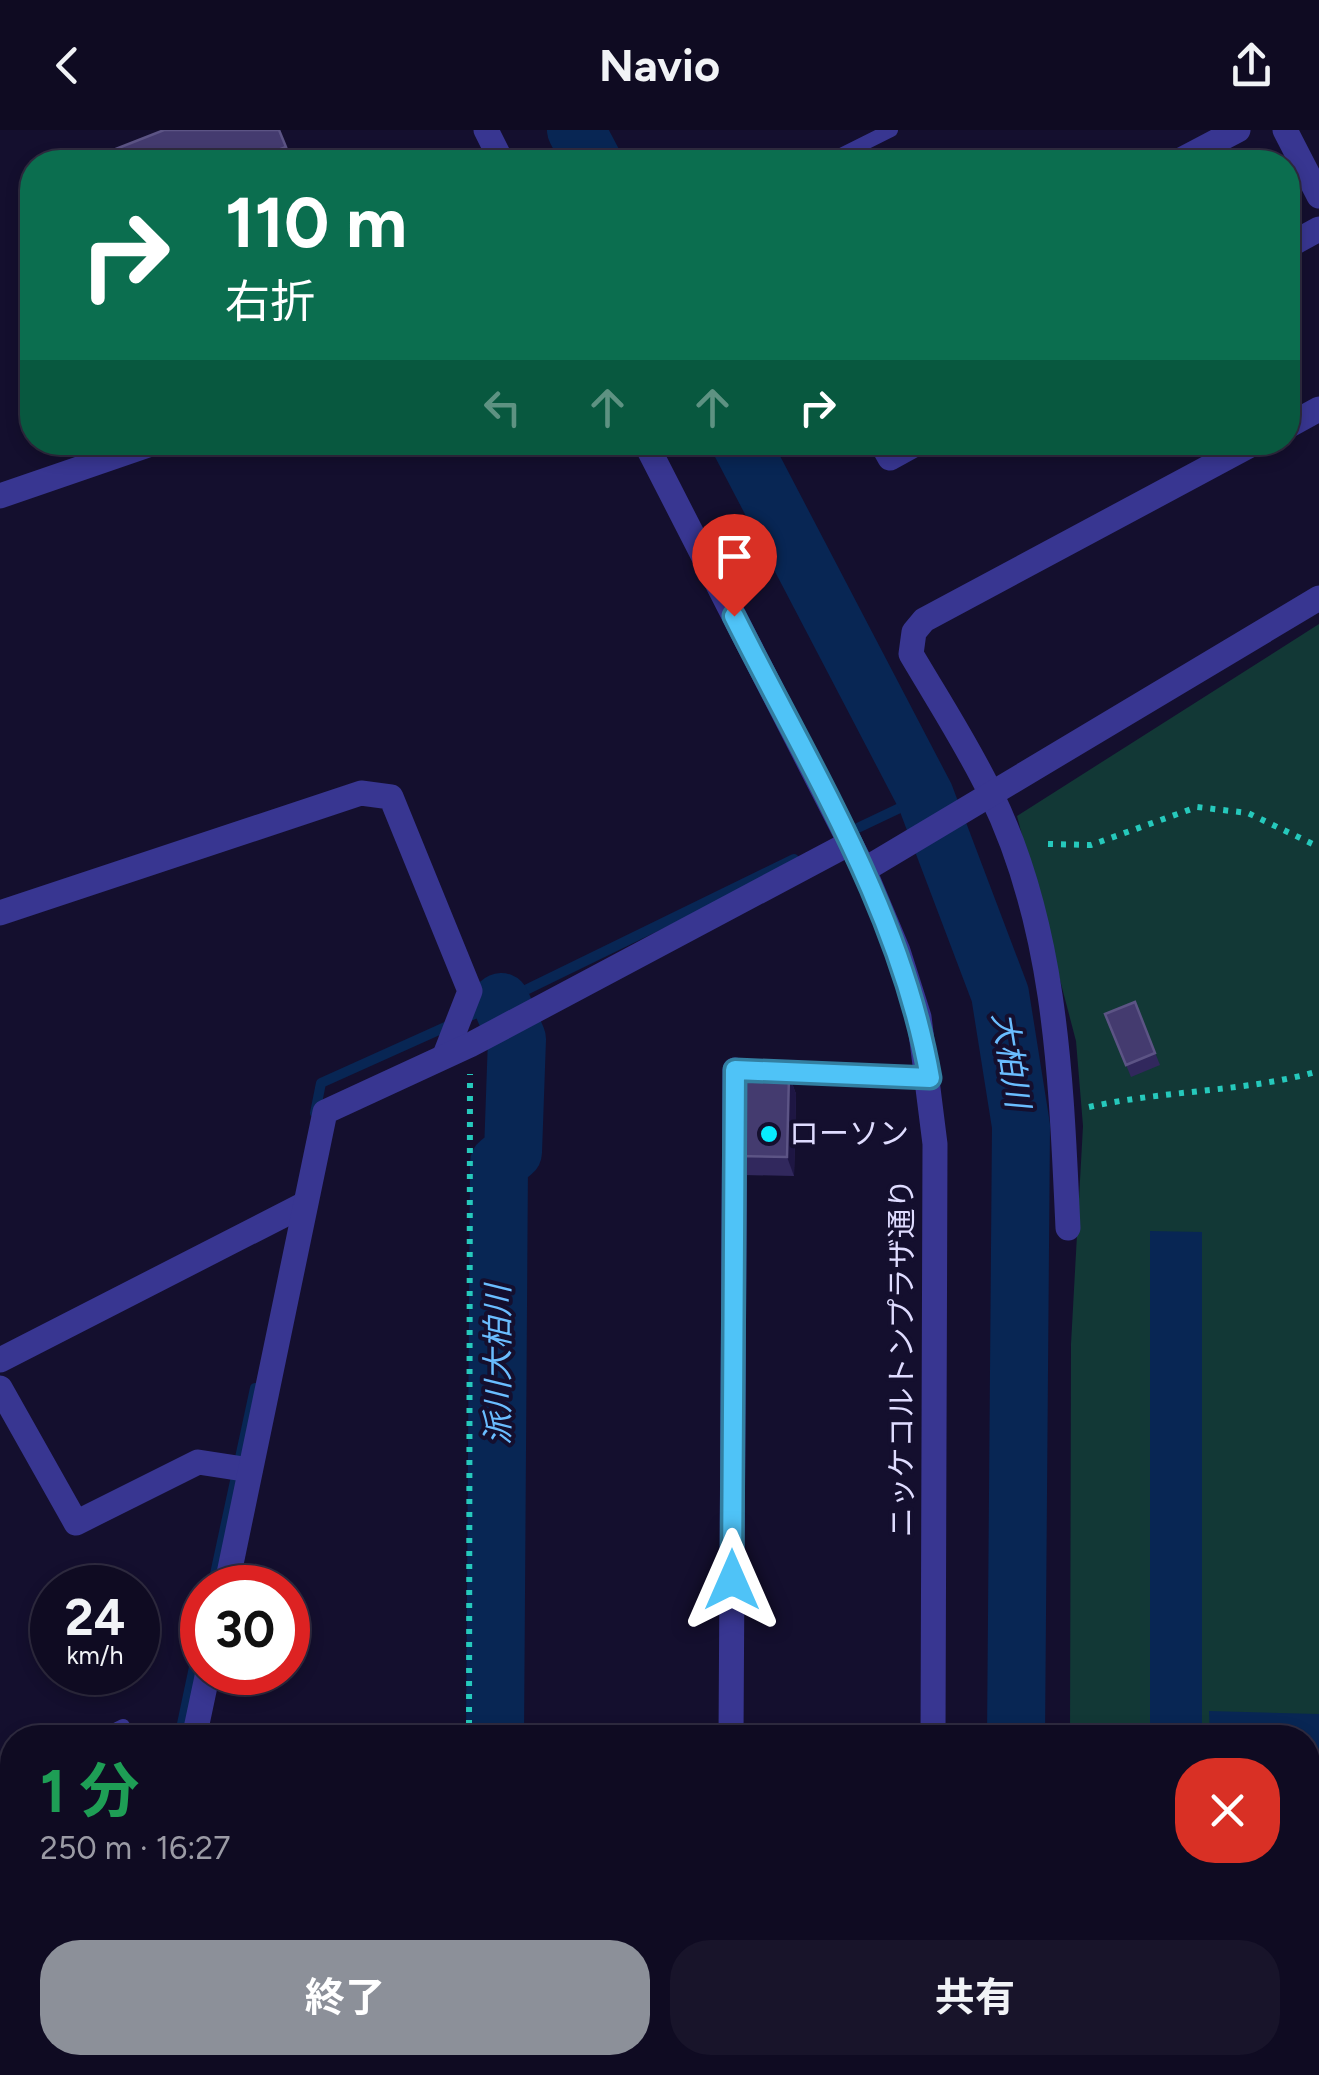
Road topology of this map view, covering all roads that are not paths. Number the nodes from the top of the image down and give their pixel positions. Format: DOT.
graph roads {
  1 [pos="891,130"];
  2 [pos="1238,130"];
  3 [pos="851,150"];
  4 [pos="1199,150"];
  5 [pos="1300,159"];
  6 [pos="1319,196"];
  7 [pos="119,455"];
  8 [pos="652,455"];
  9 [pos="1232,455"];
  10 [pos="0,496"];
  11 [pos="1319,598"];
  12 [pos="982,800"];
  13 [pos="850,844"];
  14 [pos="864,870"];
  15 [pos="0,914"];
  16 [pos="445,1055"];
  17 [pos="735,1070"];
  18 [pos="930,1078"];
  19 [pos="306,1204"];
  20 [pos="1068,1228"];
  21 [pos="0,1360"];
  22 [pos="0,1388"];
  23 [pos="250,1470"];
  24 [pos="231,1565"];
  25 [pos="203,1695"];
  26 [pos="197,1725"];
  27 [pos="731,1725"];
  28 [pos="933,1725"];
  1 -- 3 [label="lane"];
  2 -- 4 [label="street"];
  5 -- 6 [label="street"];
  7 -- 10 [label="street"];
  8 -- 13 [label="street, ニッケコルトンプラザ通り"];
  9 -- 12 [label="street"];
  11 -- 12 [label="street"];
  12 -- 14 [label="street"];
  12 -- 20 [label="street"];
  13 -- 14 [label="street, ニッケコルトンプラザ通り"];
  13 -- 16 [label="street"];
  14 -- 18 [label="street, ニッケコルトンプラザ通り"];
  15 -- 16 [label="street"];
  16 -- 19 [label="street"];
  17 -- 18 [label="lane"];
  17 -- 27 [label="street"];
  18 -- 28 [label="street, ニッケコルトンプラザ通り"];
  19 -- 21 [label="street"];
  19 -- 23 [label="street"];
  22 -- 23 [label="street"];
  23 -- 24 [label="street"];
  25 -- 26 [label="street"];
}
